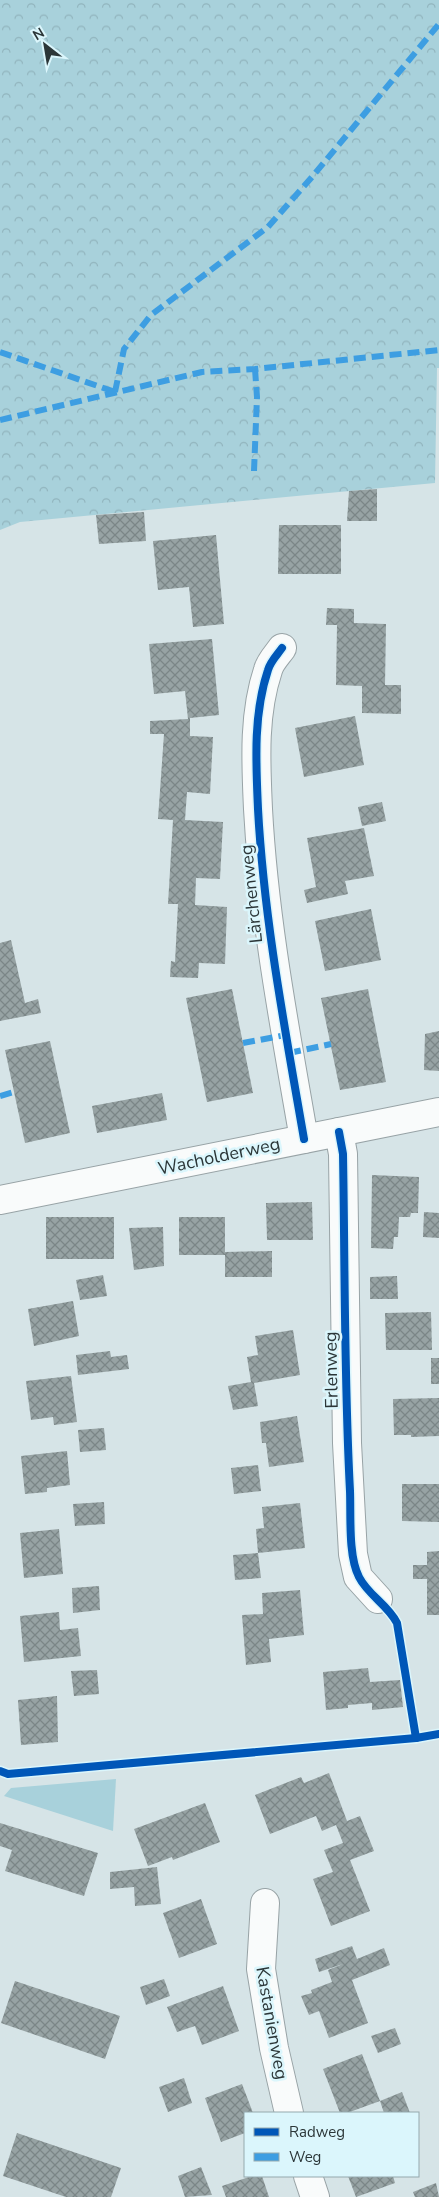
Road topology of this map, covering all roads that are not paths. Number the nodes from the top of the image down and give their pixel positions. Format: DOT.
graph roads {
  1 [pos="282,648"];
  2 [pos="439,1112"];
  3 [pos="339,1132"];
  4 [pos="304,1139"];
  5 [pos="0,1200"];
  6 [pos="378,1599"];
  7 [pos="265,1902"];
  8 [pos="289,2112"];
  9 [pos="308,2177"];
  10 [pos="315,2197"];
  1 -- 4 [label="street, Lärchenweg"];
  2 -- 3 [label="street, Wacholderweg"];
  3 -- 4 [label="street, Wacholderweg"];
  3 -- 6 [label="street, Erlenweg"];
  4 -- 5 [label="street, Wacholderweg"];
  7 -- 8 [label="street, Kastanienweg"];
  9 -- 10 [label="street"];
}
